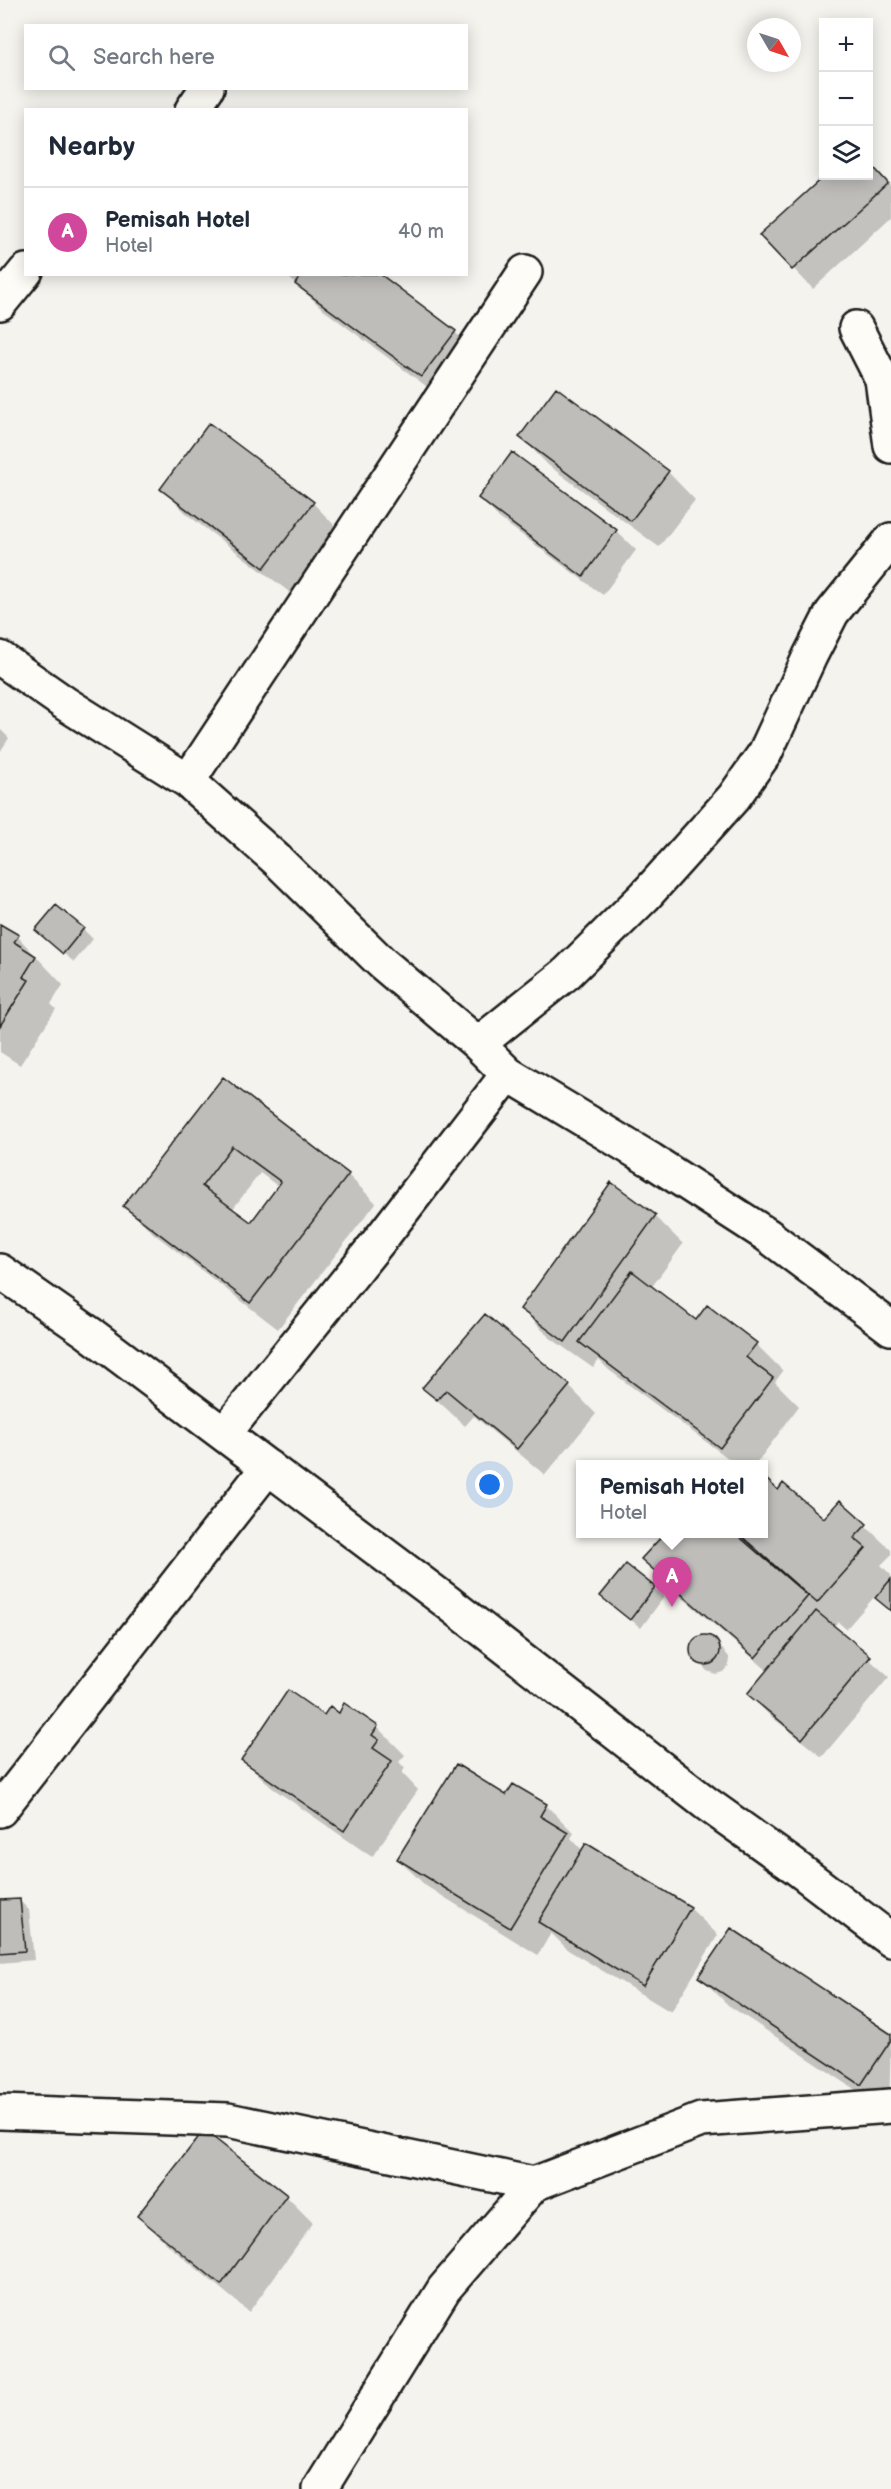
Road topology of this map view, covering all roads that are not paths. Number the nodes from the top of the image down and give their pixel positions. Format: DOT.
graph roads {
  1 [pos="206,90"];
  2 [pos="193,108"];
  3 [pos="525,272"];
  4 [pos="24,273"];
  5 [pos="0,303"];
  6 [pos="856,328"];
  7 [pos="891,446"];
  8 [pos="891,540"];
  9 [pos="0,658"];
  10 [pos="188,781"];
  11 [pos="478,1044"];
  12 [pos="508,1074"];
  13 [pos="0,1271"];
  14 [pos="891,1328"];
  15 [pos="224,1434"];
  16 [pos="268,1467"];
  17 [pos="0,1810"];
  18 [pos="891,1940"];
  19 [pos="891,2106"];
  20 [pos="0,2112"];
  21 [pos="534,2184"];
  22 [pos="320,2489"];
  1 -- 2 [label="street"];
  3 -- 10 [label="street"];
  4 -- 5 [label="street"];
  6 -- 7 [label="street"];
  8 -- 11 [label="street"];
  9 -- 10 [label="street"];
  10 -- 11 [label="street"];
  11 -- 12 [label="street"];
  12 -- 14 [label="street"];
  12 -- 15 [label="street"];
  13 -- 15 [label="street"];
  15 -- 16 [label="street"];
  16 -- 17 [label="street"];
  16 -- 18 [label="street"];
  19 -- 21 [label="street"];
  20 -- 21 [label="street"];
  21 -- 22 [label="street"];
}
